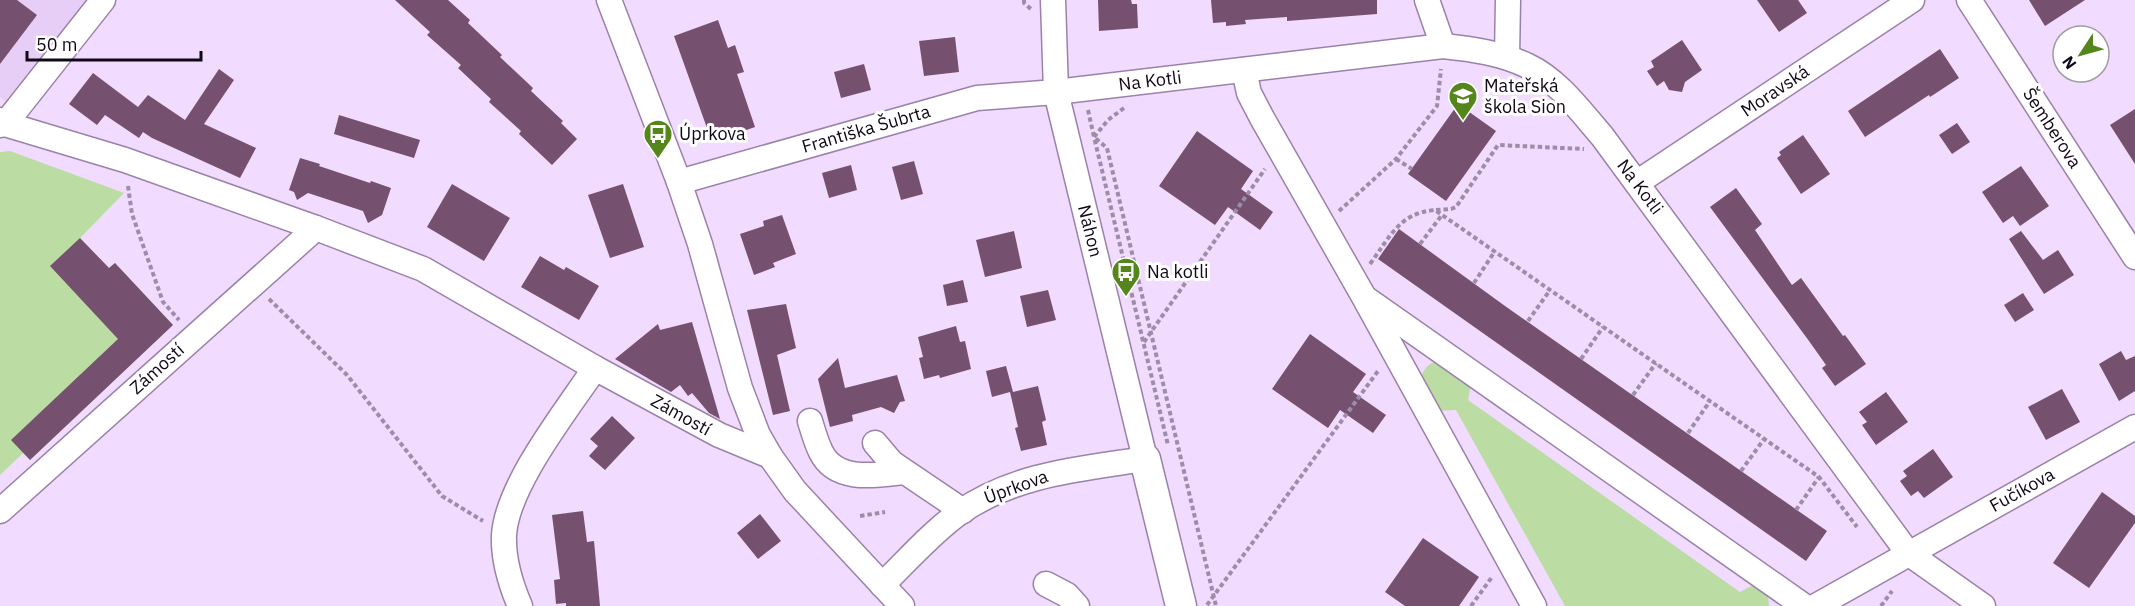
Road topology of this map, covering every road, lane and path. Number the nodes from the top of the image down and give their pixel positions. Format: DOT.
graph roads {
  1 [pos="103,0"];
  2 [pos="609,0"];
  3 [pos="1053,0"];
  4 [pos="1427,0"];
  5 [pos="1508,0"];
  6 [pos="1912,0"];
  7 [pos="1969,0"];
  8 [pos="1443,46"];
  9 [pos="1507,57"];
  10 [pos="1244,70"];
  11 [pos="1083,88"];
  12 [pos="1056,92"];
  13 [pos="2,123"];
  14 [pos="1094,137"];
  15 [pos="1594,150"];
  16 [pos="1396,159"];
  17 [pos="125,160"];
  18 [pos="1268,166"];
  19 [pos="1412,170"];
  20 [pos="679,182"];
  21 [pos="1638,182"];
  22 [pos="1435,210"];
  23 [pos="1442,215"];
  24 [pos="1323,225"];
  25 [pos="316,228"];
  26 [pos="1420,244"];
  27 [pos="1495,251"];
  28 [pos="2135,257"];
  29 [pos="1364,272"];
  30 [pos="1474,283"];
  31 [pos="254,284"];
  32 [pos="1550,290"];
  33 [pos="1364,297"];
  34 [pos="1528,321"];
  35 [pos="1603,327"];
  36 [pos="1150,333"];
  37 [pos="194,336"];
  38 [pos="1144,342"];
  39 [pos="1581,359"];
  40 [pos="1656,363"];
  41 [pos="595,368"];
  42 [pos="1380,368"];
  43 [pos="1124,369"];
  44 [pos="1633,395"];
  45 [pos="1710,401"];
  46 [pos="810,420"];
  47 [pos="1688,433"];
  48 [pos="2133,434"];
  49 [pos="1764,439"];
  50 [pos="875,443"];
  51 [pos="1157,452"];
  52 [pos="770,456"];
  53 [pos="1741,471"];
  54 [pos="904,472"];
  55 [pos="1819,477"];
  56 [pos="963,510"];
  57 [pos="1796,510"];
  58 [pos="0,511"];
  59 [pos="885,512"];
  60 [pos="860,516"];
  61 [pos="1858,529"];
  62 [pos="504,534"];
  63 [pos="1908,553"];
  64 [pos="1494,574"];
  65 [pos="1046,584"];
  66 [pos="882,585"];
  67 [pos="1214,596"];
  68 [pos="1193,600"];
  69 [pos="520,606"];
  70 [pos="902,606"];
  71 [pos="1077,606"];
  72 [pos="1207,606"];
  73 [pos="1216,606"];
  74 [pos="1471,606"];
  75 [pos="1534,606"];
  76 [pos="1804,606"];
  77 [pos="1816,606"];
  78 [pos="1983,606"];
  1 -- 13 [label="street"];
  2 -- 20 [label="street"];
  3 -- 12 [label="street, Náhon"];
  4 -- 8 [label="street"];
  5 -- 9 [label="street"];
  6 -- 21 [label="street, Moravská"];
  7 -- 28 [label="street, Šemberova"];
  8 -- 9 [label="street, Na Kotli"];
  8 -- 10 [label="street, Na Kotli"];
  8 -- 16 [label="path"];
  9 -- 21 [label="street, Na Kotli"];
  10 -- 11 [label="street, Na Kotli"];
  10 -- 24 [label="street"];
  11 -- 12 [label="street, Na Kotli"];
  11 -- 14 [label="path"];
  12 -- 20 [label="street, Františka Šubrta"];
  12 -- 43 [label="street, Náhon"];
  13 -- 17 [label="street, Zámostí"];
  14 -- 36 [label="path"];
  14 -- 38 [label="path"];
  15 -- 22 [label="path"];
  16 -- 19 [label="path"];
  16 -- 24 [label="path"];
  17 -- 25 [label="street, Zámostí"];
  17 -- 37 [label="path"];
  18 -- 36 [label="path"];
  20 -- 52 [label="street"];
  21 -- 63 [label="street, Na Kotli"];
  22 -- 23 [label="path"];
  22 -- 29 [label="path"];
  23 -- 26 [label="path"];
  23 -- 27 [label="path"];
  24 -- 33 [label="street"];
  25 -- 31 [label="street, Zámostí"];
  25 -- 41 [label="street, Zámostí"];
  27 -- 30 [label="path"];
  27 -- 32 [label="path"];
  31 -- 37 [label="street, Zámostí"];
  31 -- 62 [label="path"];
  32 -- 34 [label="path"];
  32 -- 35 [label="path"];
  33 -- 75 [label="street"];
  33 -- 76 [label="street"];
  35 -- 39 [label="path"];
  35 -- 40 [label="path"];
  36 -- 38 [label="path"];
  36 -- 67 [label="path"];
  37 -- 58 [label="street, Zámostí"];
  38 -- 43 [label="path"];
  38 -- 51 [label="path"];
  40 -- 44 [label="path"];
  40 -- 45 [label="path"];
  41 -- 52 [label="street, Zámostí"];
  41 -- 62 [label="street"];
  42 -- 67 [label="path"];
  43 -- 51 [label="street, Náhon"];
  45 -- 47 [label="path"];
  45 -- 49 [label="path"];
  46 -- 54 [label="street"];
  48 -- 63 [label="street, Fučíkova"];
  49 -- 53 [label="path"];
  49 -- 55 [label="path"];
  50 -- 54 [label="street"];
  51 -- 56 [label="street, Úprkova"];
  51 -- 68 [label="main road"];
  52 -- 66 [label="street"];
  54 -- 56 [label="street"];
  55 -- 57 [label="path"];
  55 -- 61 [label="path"];
  56 -- 66 [label="street, Úprkova"];
  59 -- 60 [label="path"];
  62 -- 69 [label="street"];
  63 -- 77 [label="street"];
  63 -- 78 [label="street, Na Kotli"];
  64 -- 74 [label="path"];
  65 -- 71 [label="street"];
  66 -- 70 [label="street"];
  67 -- 72 [label="path"];
  67 -- 73 [label="path"];
  68 -- 72 [label="path"];
}
